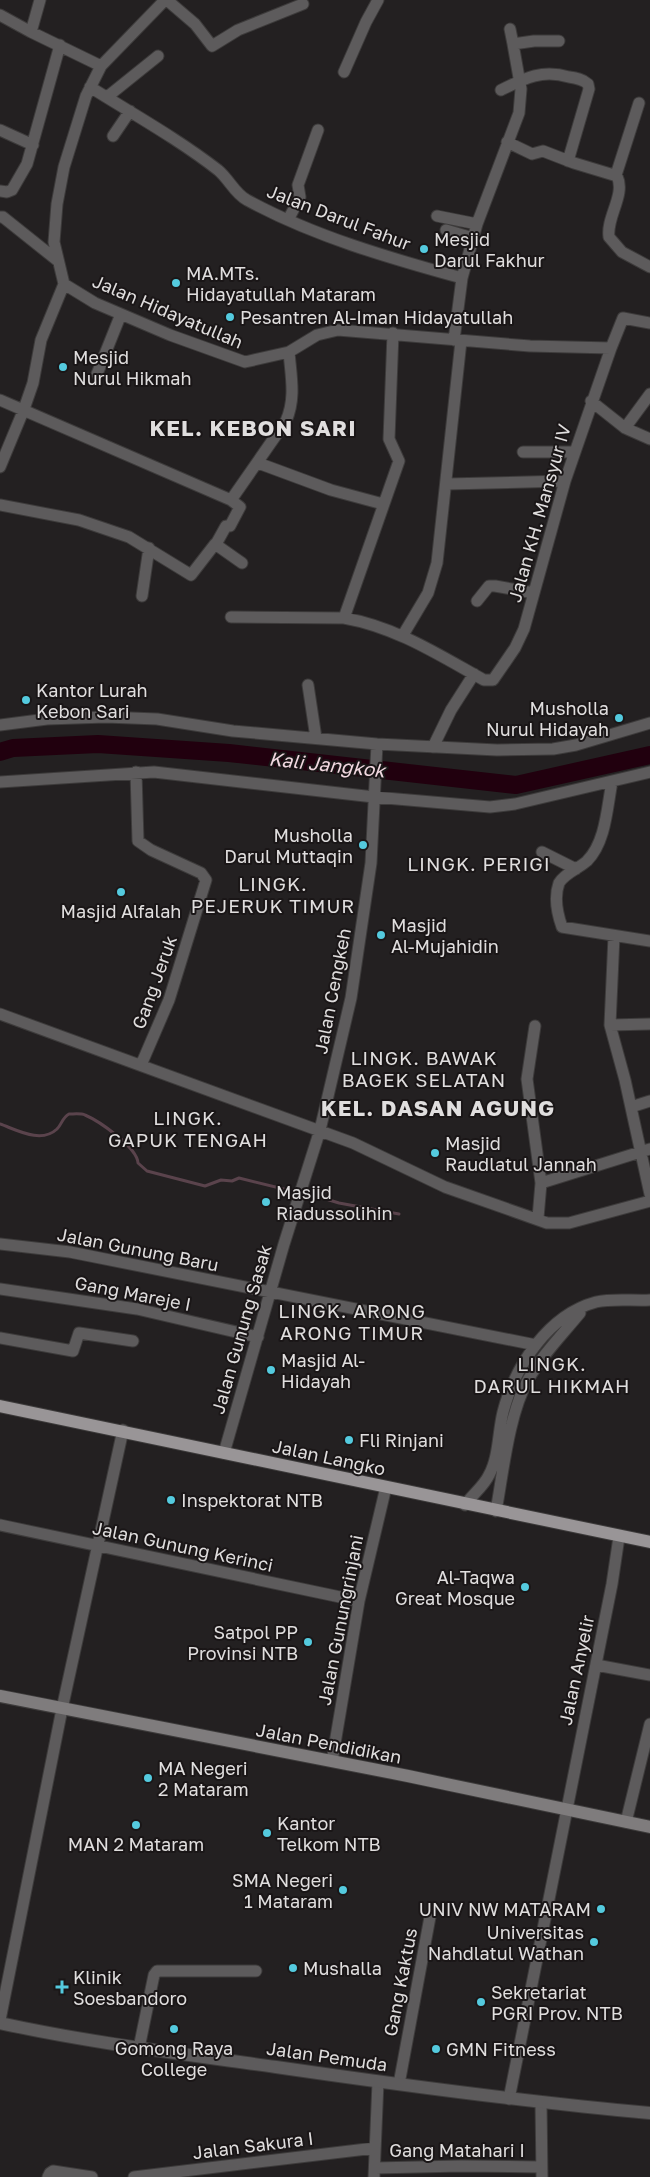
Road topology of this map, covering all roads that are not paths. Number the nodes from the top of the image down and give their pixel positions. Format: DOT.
graph roads {
  1 [pos="40,0"];
  2 [pos="166,0"];
  3 [pos="378,0"];
  4 [pos="303,4"];
  5 [pos="0,14"];
  6 [pos="510,29"];
  7 [pos="31,32"];
  8 [pos="559,41"];
  9 [pos="60,44"];
  10 [pos="513,44"];
  11 [pos="158,56"];
  12 [pos="101,66"];
  13 [pos="344,72"];
  14 [pos="519,79"];
  15 [pos="90,87"];
  16 [pos="501,90"];
  17 [pos="107,97"];
  18 [pos="639,103"];
  19 [pos="130,112"];
  20 [pos="0,130"];
  21 [pos="318,130"];
  22 [pos="113,136"];
  23 [pos="507,142"];
  24 [pos="33,145"];
  25 [pos="568,161"];
  26 [pos="616,175"];
  27 [pos="0,191"];
  28 [pos="436,216"];
  29 [pos="0,217"];
  30 [pos="288,220"];
  31 [pos="477,224"];
  32 [pos="446,230"];
  33 [pos="473,238"];
  34 [pos="58,261"];
  35 [pos="650,267"];
  36 [pos="462,278"];
  37 [pos="64,284"];
  38 [pos="121,314"];
  39 [pos="650,323"];
  40 [pos="393,333"];
  41 [pos="458,340"];
  42 [pos="611,348"];
  43 [pos="289,352"];
  44 [pos="97,374"];
  45 [pos="650,394"];
  46 [pos="0,400"];
  47 [pos="591,401"];
  48 [pos="24,409"];
  49 [pos="626,428"];
  50 [pos="650,439"];
  51 [pos="523,452"];
  52 [pos="574,452"];
  53 [pos="258,463"];
  54 [pos="0,467"];
  55 [pos="565,481"];
  56 [pos="447,484"];
  57 [pos="231,500"];
  58 [pos="383,504"];
  59 [pos="0,505"];
  60 [pos="216,544"];
  61 [pos="149,548"];
  62 [pos="242,563"];
  63 [pos="534,593"];
  64 [pos="142,596"];
  65 [pos="477,602"];
  66 [pos="231,617"];
  67 [pos="344,618"];
  68 [pos="403,635"];
  69 [pos="474,674"];
  70 [pos="308,685"];
  71 [pos="650,723"];
  72 [pos="0,725"];
  73 [pos="316,738"];
  74 [pos="377,744"];
  75 [pos="433,747"];
  76 [pos="136,772"];
  77 [pos="650,772"];
  78 [pos="0,782"];
  79 [pos="612,782"];
  80 [pos="374,794"];
  81 [pos="542,852"];
  82 [pos="576,869"];
  83 [pos="614,936"];
  84 [pos="650,941"];
  85 [pos="0,1014"];
  86 [pos="650,1024"];
  87 [pos="610,1025"];
  88 [pos="535,1026"];
  89 [pos="141,1066"];
  90 [pos="650,1101"];
  91 [pos="631,1108"];
  92 [pos="320,1130"];
  93 [pos="646,1151"];
  94 [pos="541,1183"];
  95 [pos="650,1194"];
  96 [pos="650,1201"];
  97 [pos="538,1218"];
  98 [pos="0,1244"];
  99 [pos="0,1289"];
  100 [pos="270,1292"];
  101 [pos="650,1300"];
  102 [pos="586,1306"];
  103 [pos="258,1337"];
  104 [pos="0,1338"];
  105 [pos="133,1341"];
  106 [pos="536,1345"];
  107 [pos="0,1406"];
  108 [pos="123,1430"];
  109 [pos="224,1453"];
  110 [pos="386,1487"];
  111 [pos="465,1505"];
  112 [pos="496,1511"];
  113 [pos="0,1524"];
  114 [pos="619,1537"];
  115 [pos="650,1542"];
  116 [pos="97,1546"];
  117 [pos="359,1601"];
  118 [pos="596,1665"];
  119 [pos="650,1675"];
  120 [pos="0,1696"];
  121 [pos="62,1709"];
  122 [pos="650,1724"];
  123 [pos="332,1761"];
  124 [pos="566,1809"];
  125 [pos="626,1822"];
  126 [pos="650,1827"];
  127 [pos="430,1917"];
  128 [pos="256,1971"];
  129 [pos="0,2021"];
  130 [pos="140,2048"];
  131 [pos="378,2082"];
  132 [pos="398,2084"];
  133 [pos="509,2099"];
  134 [pos="541,2103"];
  135 [pos="650,2113"];
  136 [pos="375,2148"];
  137 [pos="374,2172"];
  138 [pos="541,2172"];
  139 [pos="48,2177"];
  140 [pos="92,2177"];
  141 [pos="134,2177"];
  1 -- 7 [label="street"];
  2 -- 4 [label="street"];
  2 -- 12 [label="street"];
  3 -- 13 [label="street"];
  5 -- 7 [label="street"];
  6 -- 10 [label="street"];
  7 -- 9 [label="street"];
  8 -- 10 [label="street"];
  9 -- 12 [label="street"];
  9 -- 24 [label="street"];
  10 -- 14 [label="street"];
  11 -- 17 [label="street"];
  12 -- 15 [label="street"];
  14 -- 16 [label="street"];
  14 -- 23 [label="street"];
  14 -- 25 [label="street"];
  15 -- 17 [label="street, Jalan Darul Fahur"];
  15 -- 34 [label="street"];
  17 -- 19 [label="street, Jalan Darul Fahur"];
  18 -- 26 [label="street"];
  19 -- 22 [label="street"];
  19 -- 30 [label="street, Jalan Darul Fahur"];
  20 -- 24 [label="street"];
  21 -- 30 [label="street"];
  23 -- 25 [label="street"];
  23 -- 31 [label="street"];
  24 -- 27 [label="street"];
  25 -- 26 [label="street"];
  26 -- 35 [label="street"];
  28 -- 31 [label="street"];
  29 -- 34 [label="street"];
  30 -- 36 [label="street, Jalan Darul Fahur"];
  31 -- 33 [label="street"];
  32 -- 33 [label="street"];
  33 -- 36 [label="street"];
  34 -- 37 [label="street"];
  36 -- 41 [label="street"];
  37 -- 38 [label="street, Jalan Hidayatullah"];
  37 -- 48 [label="street"];
  38 -- 43 [label="street, Jalan Hidayatullah"];
  38 -- 44 [label="street"];
  39 -- 42 [label="street, Jalan KH. Mansyur IV"];
  40 -- 41 [label="street, Jalan Hidayatullah"];
  40 -- 43 [label="street, Jalan Hidayatullah"];
  40 -- 58 [label="street"];
  41 -- 42 [label="street, Jalan Hidayatullah"];
  41 -- 56 [label="street"];
  42 -- 47 [label="street, Jalan KH. Mansyur IV"];
  43 -- 53 [label="street"];
  45 -- 49 [label="street"];
  46 -- 48 [label="street"];
  47 -- 49 [label="street"];
  47 -- 52 [label="street, Jalan KH. Mansyur IV"];
  48 -- 54 [label="street"];
  48 -- 57 [label="street"];
  49 -- 50 [label="street"];
  51 -- 52 [label="street"];
  52 -- 55 [label="street, Jalan KH. Mansyur IV"];
  53 -- 57 [label="street"];
  53 -- 58 [label="street"];
  55 -- 56 [label="street"];
  55 -- 63 [label="street, Jalan KH. Mansyur IV"];
  56 -- 68 [label="street"];
  57 -- 60 [label="street"];
  58 -- 67 [label="street"];
  59 -- 61 [label="street"];
  60 -- 61 [label="street"];
  60 -- 62 [label="street"];
  61 -- 64 [label="street"];
  63 -- 65 [label="street"];
  63 -- 69 [label="street, Jalan KH. Mansyur IV"];
  66 -- 67 [label="street"];
  67 -- 68 [label="street"];
  68 -- 69 [label="street"];
  69 -- 75 [label="street"];
  70 -- 73 [label="street"];
  71 -- 75 [label="street"];
  72 -- 73 [label="street"];
  73 -- 74 [label="street"];
  74 -- 75 [label="street"];
  74 -- 80 [label="street, Jalan Cengkeh"];
  76 -- 78 [label="street"];
  76 -- 80 [label="street"];
  76 -- 89 [label="street, Gang Jeruk"];
  77 -- 79 [label="street"];
  79 -- 80 [label="street"];
  79 -- 82 [label="street"];
  80 -- 92 [label="street, Jalan Cengkeh"];
  81 -- 82 [label="street"];
  82 -- 83 [label="street"];
  83 -- 84 [label="street"];
  83 -- 87 [label="street"];
  85 -- 89 [label="street"];
  86 -- 87 [label="street"];
  87 -- 91 [label="street"];
  88 -- 94 [label="street"];
  89 -- 92 [label="street"];
  90 -- 91 [label="street"];
  91 -- 93 [label="street"];
  92 -- 97 [label="street"];
  92 -- 100 [label="street, Jalan Gunung Sasak"];
  93 -- 94 [label="street"];
  93 -- 95 [label="street"];
  94 -- 97 [label="street"];
  96 -- 97 [label="street"];
  98 -- 100 [label="street, Jalan Gunung Baru"];
  99 -- 103 [label="street, Gang Mareje I"];
  100 -- 103 [label="street, Jalan Gunung Sasak"];
  100 -- 106 [label="street, Jalan Gunung Baru"];
  101 -- 102 [label="street"];
  102 -- 106 [label="street"];
  102 -- 112 [label="street"];
  103 -- 109 [label="street, Jalan Gunung Sasak"];
  104 -- 105 [label="street"];
  106 -- 111 [label="street"];
  107 -- 108 [label="main road, Jalan Langko"];
  108 -- 109 [label="main road, Jalan Langko"];
  108 -- 116 [label="street"];
  109 -- 110 [label="main road, Jalan Langko"];
  110 -- 111 [label="main road, Jalan Langko"];
  110 -- 117 [label="street, Jalan Gunungrinjani"];
  111 -- 112 [label="main road, Jalan Langko"];
  112 -- 114 [label="main road, Jalan Langko"];
  113 -- 116 [label="street, Jalan Gunung Kerinci"];
  114 -- 115 [label="main road, Jalan Langko"];
  114 -- 118 [label="street, Jalan Anyelir"];
  116 -- 117 [label="street, Jalan Gunung Kerinci"];
  116 -- 121 [label="street"];
  117 -- 123 [label="street, Jalan Gunungrinjani"];
  118 -- 119 [label="street"];
  118 -- 124 [label="street, Jalan Anyelir"];
  120 -- 121 [label="main road, Jalan Pendidikan"];
  121 -- 123 [label="main road, Jalan Pendidikan"];
  121 -- 129 [label="street"];
  122 -- 125 [label="street"];
  123 -- 124 [label="main road, Jalan Pendidikan"];
  124 -- 125 [label="main road, Jalan Pendidikan"];
  124 -- 133 [label="street, Jalan Anyelir"];
  125 -- 126 [label="main road, Jalan Pendidikan"];
  127 -- 132 [label="street, Gang Kaktus"];
  128 -- 130 [label="street"];
  129 -- 130 [label="street, Jalan Pemuda"];
  130 -- 131 [label="street, Jalan Pemuda"];
  131 -- 132 [label="street, Jalan Pemuda"];
  131 -- 136 [label="street"];
  132 -- 133 [label="street, Jalan Pemuda"];
  133 -- 134 [label="street, Jalan Pemuda"];
  134 -- 135 [label="street, Jalan Pemuda"];
  134 -- 138 [label="street"];
  136 -- 137 [label="street"];
  136 -- 141 [label="street, Jalan Sakura I"];
  137 -- 138 [label="street, Gang Matahari I"];
  139 -- 140 [label="street"];
}
